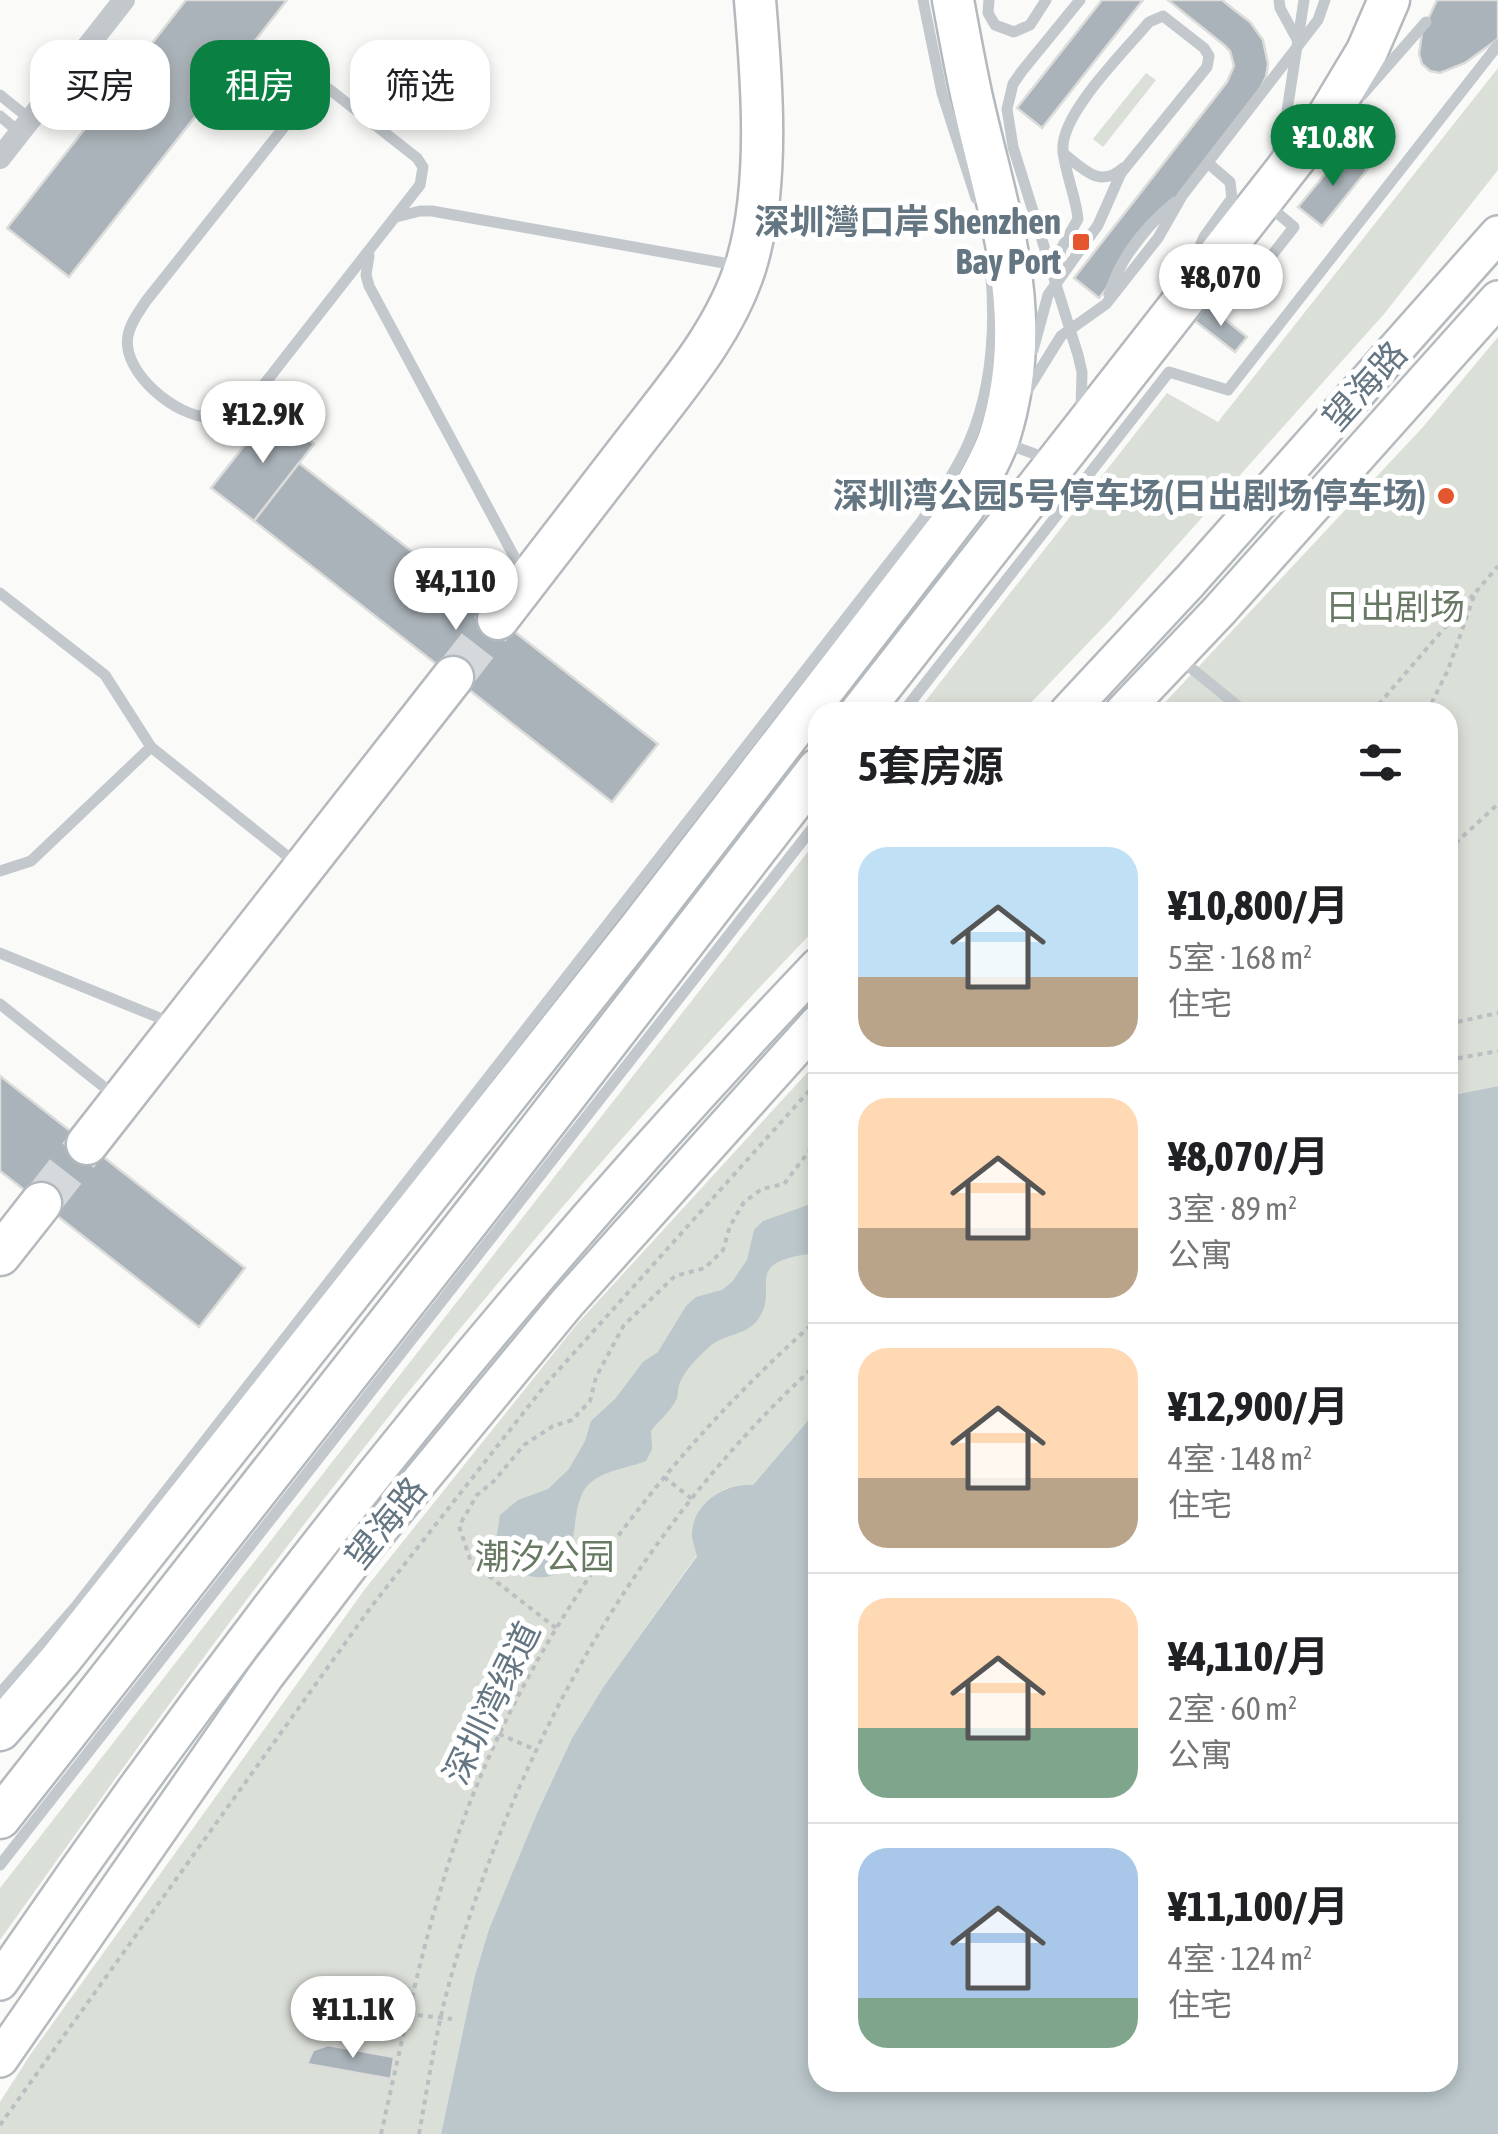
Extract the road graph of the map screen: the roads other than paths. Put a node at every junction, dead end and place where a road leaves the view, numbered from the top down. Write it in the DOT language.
graph roads {
  1 [pos="124,0"];
  2 [pos="924,0"];
  3 [pos="952,0"];
  4 [pos="989,0"];
  5 [pos="1046,0"];
  6 [pos="1080,0"];
  7 [pos="1279,0"];
  8 [pos="1304,0"];
  9 [pos="1325,0"];
  10 [pos="1389,0"];
  11 [pos="751,3"];
  12 [pos="1426,22"];
  13 [pos="1299,43"];
  14 [pos="1498,45"];
  15 [pos="976,46"];
  16 [pos="0,95"];
  17 [pos="972,99"];
  18 [pos="1356,102"];
  19 [pos="0,116"];
  20 [pos="26,126"];
  21 [pos="1063,153"];
  22 [pos="0,158"];
  23 [pos="1209,164"];
  24 [pos="1126,166"];
  25 [pos="979,209"];
  26 [pos="1246,210"];
  27 [pos="396,218"];
  28 [pos="1498,234"];
  29 [pos="986,244"];
  30 [pos="370,250"];
  31 [pos="746,267"];
  32 [pos="1056,281"];
  33 [pos="1498,299"];
  34 [pos="1176,308"];
  35 [pos="1069,330"];
  36 [pos="1010,415"];
  37 [pos="1081,428"];
  38 [pos="1054,461"];
  39 [pos="528,581"];
  40 [pos="0,593"];
  41 [pos="498,619"];
  42 [pos="1176,656"];
  43 [pos="452,677"];
  44 [pos="815,702"];
  45 [pos="869,702"];
  46 [pos="911,702"];
  47 [pos="1077,702"];
  48 [pos="1132,702"];
  49 [pos="1233,702"];
  50 [pos="808,711"];
  51 [pos="151,747"];
  52 [pos="808,782"];
  53 [pos="808,834"];
  54 [pos="303,868"];
  55 [pos="0,871"];
  56 [pos="0,953"];
  57 [pos="808,977"];
  58 [pos="0,1004"];
  59 [pos="180,1026"];
  60 [pos="808,1034"];
  61 [pos="122,1100"];
  62 [pos="87,1144"];
  63 [pos="41,1202"];
  64 [pos="0,1255"];
  65 [pos="0,1694"];
  66 [pos="0,1730"];
  67 [pos="0,1818"];
  68 [pos="0,1866"];
  69 [pos="0,1982"];
  70 [pos="0,2059"];
  1 -- 20 [label="street"];
  2 -- 25 [label="lane"];
  3 -- 17 [label="highway"];
  4 -- 5 [label="lane"];
  6 -- 32 [label="lane"];
  7 -- 13 [label="lane"];
  8 -- 13 [label="lane"];
  9 -- 13 [label="lane"];
  10 -- 26 [label="highway"];
  11 -- 31 [label="highway"];
  12 -- 18 [label="lane"];
  13 -- 23 [label="lane"];
  13 -- 26 [label="lane"];
  14 -- 46 [label="lane"];
  15 -- 17 [label="lane"];
  16 -- 20 [label="lane"];
  17 -- 36 [label="highway"];
  19 -- 20 [label="lane"];
  20 -- 22 [label="street"];
  21 -- 24 [label="lane"];
  21 -- 24 [label="lane"];
  21 -- 32 [label="lane"];
  23 -- 34 [label="lane"];
  23 -- 35 [label="lane"];
  24 -- 32 [label="lane"];
  26 -- 26 [label="lane"];
  26 -- 34 [label="highway"];
  27 -- 30 [label="lane"];
  27 -- 30 [label="lane"];
  27 -- 31 [label="lane"];
  28 -- 47 [label="main road, 望海路"];
  29 -- 65 [label="lane"];
  30 -- 39 [label="lane"];
  31 -- 39 [label="highway"];
  32 -- 35 [label="lane"];
  32 -- 36 [label="lane"];
  33 -- 42 [label="main road, 望海路"];
  34 -- 37 [label="highway"];
  35 -- 36 [label="lane"];
  35 -- 37 [label="lane"];
  36 -- 38 [label="lane"];
  36 -- 44 [label="highway"];
  37 -- 38 [label="highway"];
  38 -- 45 [label="highway"];
  39 -- 41 [label="highway"];
  40 -- 51 [label="lane"];
  42 -- 48 [label="main road, 望海路"];
  42 -- 49 [label="lane"];
  43 -- 54 [label="highway"];
  50 -- 66 [label="highway"];
  51 -- 54 [label="lane"];
  51 -- 55 [label="lane"];
  52 -- 67 [label="highway"];
  53 -- 68 [label="lane"];
  54 -- 59 [label="highway"];
  56 -- 59 [label="lane"];
  57 -- 69 [label="main road, 望海路"];
  58 -- 61 [label="lane"];
  59 -- 61 [label="highway"];
  60 -- 70 [label="main road, 望海路"];
  61 -- 62 [label="highway"];
  63 -- 64 [label="highway"];
}
